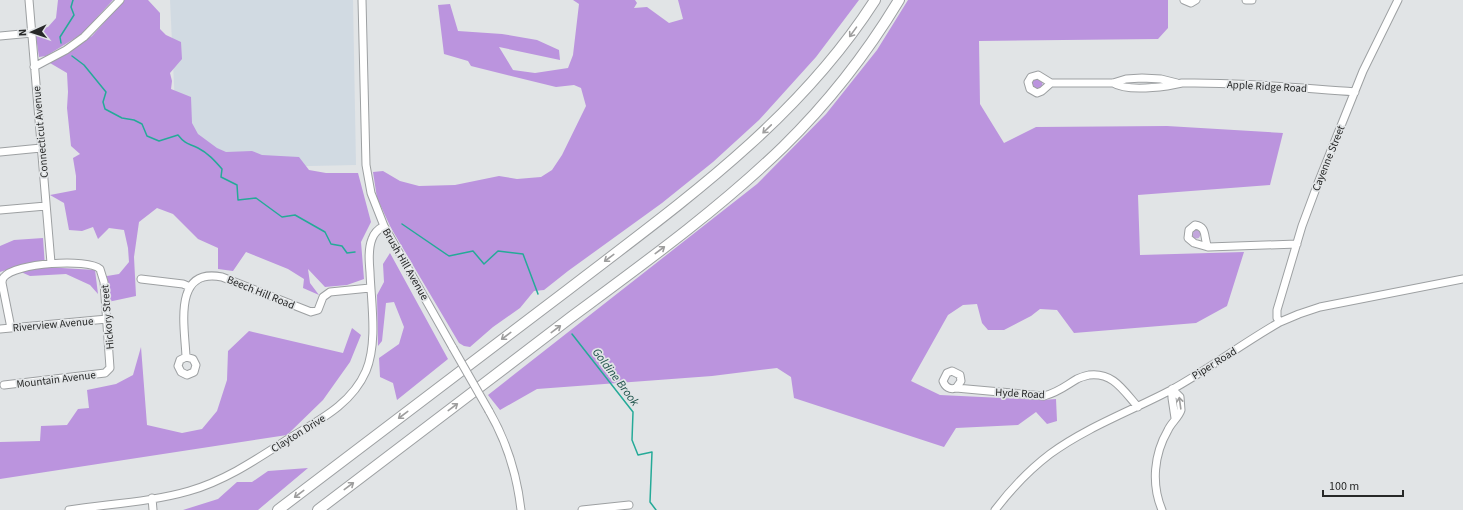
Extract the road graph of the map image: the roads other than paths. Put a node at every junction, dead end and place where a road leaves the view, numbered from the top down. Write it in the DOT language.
graph roads {
  1 [pos="29,0"];
  2 [pos="120,0"];
  3 [pos="362,0"];
  4 [pos="875,0"];
  5 [pos="899,0"];
  6 [pos="1184,0"];
  7 [pos="1196,0"];
  8 [pos="1246,0"];
  9 [pos="1252,0"];
  10 [pos="1398,0"];
  11 [pos="32,34"];
  12 [pos="0,36"];
  13 [pos="34,67"];
  14 [pos="1142,78"];
  15 [pos="1051,83"];
  16 [pos="1113,83"];
  17 [pos="1180,83"];
  18 [pos="1142,88"];
  19 [pos="1355,92"];
  20 [pos="41,148"];
  21 [pos="0,152"];
  22 [pos="46,206"];
  23 [pos="0,210"];
  24 [pos="384,226"];
  25 [pos="1297,244"];
  26 [pos="1208,247"];
  27 [pos="51,263"];
  28 [pos="141,279"];
  29 [pos="1463,280"];
  30 [pos="190,287"];
  31 [pos="370,288"];
  32 [pos="107,319"];
  33 [pos="1280,322"];
  34 [pos="11,328"];
  35 [pos="0,329"];
  36 [pos="186,357"];
  37 [pos="108,371"];
  38 [pos="4,385"];
  39 [pos="956,388"];
  40 [pos="1172,389"];
  41 [pos="1138,407"];
  42 [pos="152,498"];
  43 [pos="629,505"];
  44 [pos="69,510"];
  45 [pos="154,510"];
  46 [pos="278,510"];
  47 [pos="318,510"];
  48 [pos="521,510"];
  49 [pos="582,510"];
  50 [pos="995,510"];
  51 [pos="1162,510"];
  1 -- 11 [label="street, Connecticut Avenue"];
  2 -- 13 [label="street"];
  3 -- 24 [label="street, Brush Hill Avenue"];
  4 -- 46 [label="highway, one-way"];
  47 -- 5 [label="highway, one-way"];
  6 -- 7 [label="street"];
  8 -- 9 [label="street"];
  10 -- 19 [label="street, Cayenne Street"];
  11 -- 12 [label="street"];
  11 -- 13 [label="street, Connecticut Avenue"];
  13 -- 20 [label="street, Connecticut Avenue"];
  14 -- 16 [label="street, Apple Ridge Road"];
  14 -- 17 [label="street, Apple Ridge Road"];
  14 -- 18 [label="street"];
  15 -- 16 [label="street, Apple Ridge Road"];
  16 -- 18 [label="street, Apple Ridge Road"];
  17 -- 18 [label="street, Apple Ridge Road"];
  17 -- 19 [label="street, Apple Ridge Road"];
  19 -- 25 [label="street, Cayenne Street"];
  20 -- 21 [label="street"];
  20 -- 22 [label="street, Connecticut Avenue"];
  22 -- 23 [label="street"];
  22 -- 27 [label="street, Connecticut Avenue"];
  24 -- 31 [label="street, Clayton Drive"];
  24 -- 48 [label="street, Brush Hill Avenue, bridge"];
  25 -- 26 [label="street"];
  25 -- 33 [label="street, Cayenne Street"];
  27 -- 32 [label="street, Hickory Street"];
  27 -- 34 [label="street"];
  28 -- 30 [label="street"];
  29 -- 33 [label="street, Piper Road"];
  30 -- 31 [label="street, Beech Hill Road"];
  30 -- 36 [label="street"];
  31 -- 42 [label="street, Clayton Drive"];
  32 -- 34 [label="street, Riverview Avenue"];
  32 -- 37 [label="street, Hickory Street"];
  33 -- 40 [label="street, Piper Road"];
  34 -- 35 [label="street, Riverview Avenue"];
  37 -- 38 [label="street, Mountain Avenue"];
  39 -- 41 [label="street, Hyde Road"];
  40 -- 41 [label="street, Piper Road"];
  40 -- 51 [label="street"];
  41 -- 50 [label="street, Piper Road"];
  42 -- 44 [label="street, Clayton Drive"];
  42 -- 45 [label="street"];
  43 -- 49 [label="street"];
}
